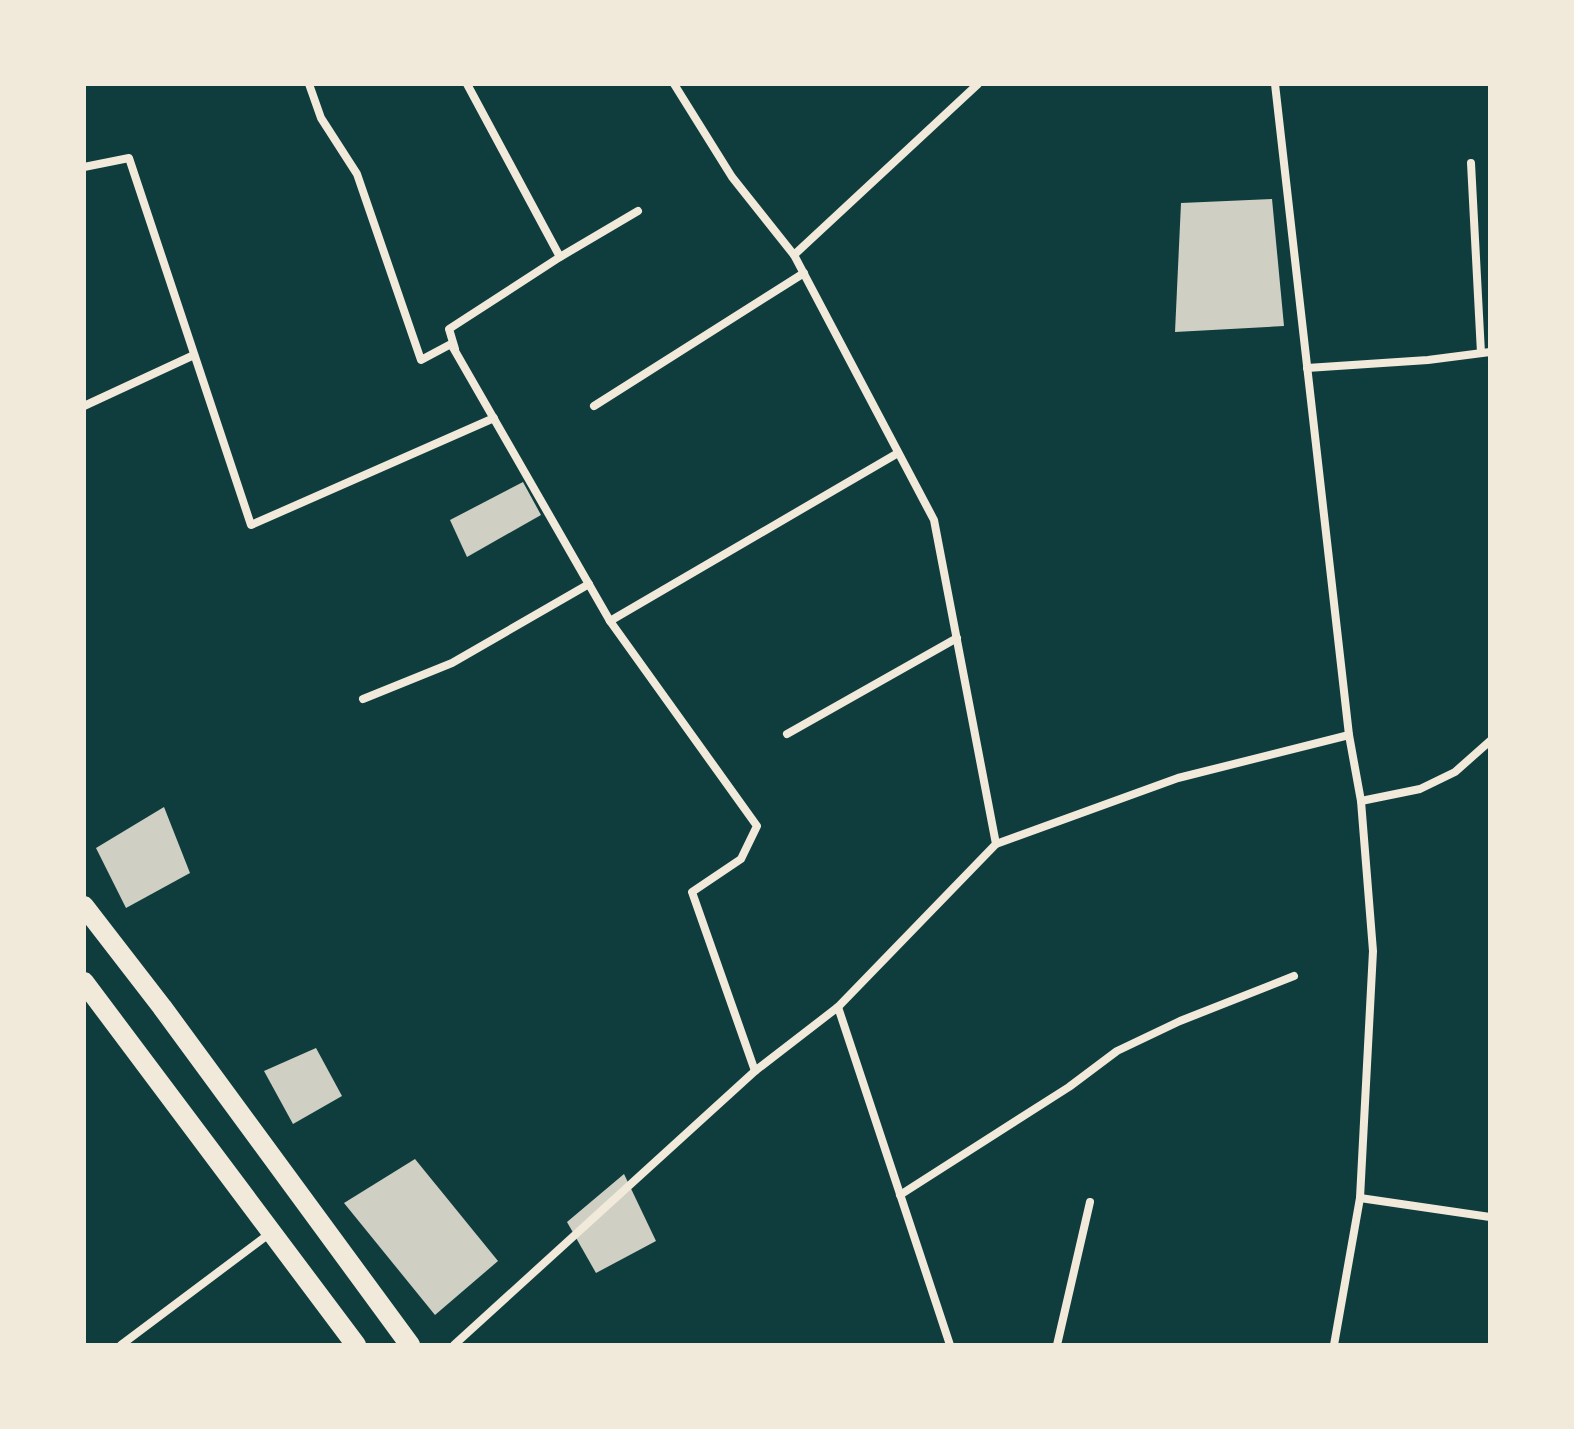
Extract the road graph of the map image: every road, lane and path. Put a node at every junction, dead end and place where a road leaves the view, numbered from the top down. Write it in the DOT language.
graph roads {
  1 [pos="309,84"];
  2 [pos="467,84"];
  3 [pos="674,84"];
  4 [pos="978,84"];
  5 [pos="1275,84"];
  6 [pos="1471,163"];
  7 [pos="84,167"];
  8 [pos="638,211"];
  9 [pos="794,255"];
  10 [pos="560,257"];
  11 [pos="804,273"];
  12 [pos="455,351"];
  13 [pos="1485,353"];
  14 [pos="194,355"];
  15 [pos="1307,368"];
  16 [pos="84,406"];
  17 [pos="594,406"];
  18 [pos="494,418"];
  19 [pos="898,453"];
  20 [pos="589,584"];
  21 [pos="610,621"];
  22 [pos="957,638"];
  23 [pos="363,699"];
  24 [pos="787,734"];
  25 [pos="1349,735"];
  26 [pos="1490,741"];
  27 [pos="1361,801"];
  28 [pos="996,844"];
  29 [pos="84,906"];
  30 [pos="1294,976"];
  31 [pos="84,982"];
  32 [pos="838,1007"];
  33 [pos="755,1071"];
  34 [pos="900,1195"];
  35 [pos="1360,1198"];
  36 [pos="1090,1202"];
  37 [pos="1490,1217"];
  38 [pos="270,1233"];
  39 [pos="121,1345"];
  40 [pos="356,1345"];
  41 [pos="410,1345"];
  42 [pos="454,1345"];
  43 [pos="950,1345"];
  44 [pos="1057,1345"];
  45 [pos="1334,1345"];
  1 -- 12 [label="street"];
  2 -- 10 [label="street"];
  3 -- 9 [label="street"];
  4 -- 9 [label="street"];
  5 -- 15 [label="street"];
  6 -- 13 [label="street"];
  7 -- 14 [label="street"];
  8 -- 10 [label="street"];
  9 -- 11 [label="street"];
  10 -- 12 [label="street"];
  11 -- 17 [label="street"];
  11 -- 19 [label="street"];
  12 -- 18 [label="street"];
  13 -- 15 [label="street"];
  14 -- 16 [label="street"];
  14 -- 18 [label="street"];
  15 -- 25 [label="street"];
  18 -- 20 [label="street"];
  19 -- 21 [label="street"];
  19 -- 22 [label="street"];
  20 -- 21 [label="street"];
  20 -- 23 [label="street"];
  21 -- 33 [label="street"];
  22 -- 24 [label="street"];
  22 -- 28 [label="street"];
  25 -- 27 [label="street"];
  25 -- 28 [label="street"];
  26 -- 27 [label="street"];
  27 -- 35 [label="street"];
  28 -- 32 [label="street"];
  29 -- 41 [label="main road"];
  30 -- 34 [label="street"];
  31 -- 38 [label="main road"];
  32 -- 33 [label="street"];
  32 -- 34 [label="street"];
  33 -- 42 [label="street"];
  34 -- 43 [label="street"];
  35 -- 37 [label="street"];
  35 -- 45 [label="street"];
  36 -- 44 [label="street"];
  38 -- 39 [label="street"];
  38 -- 40 [label="main road"];
}
